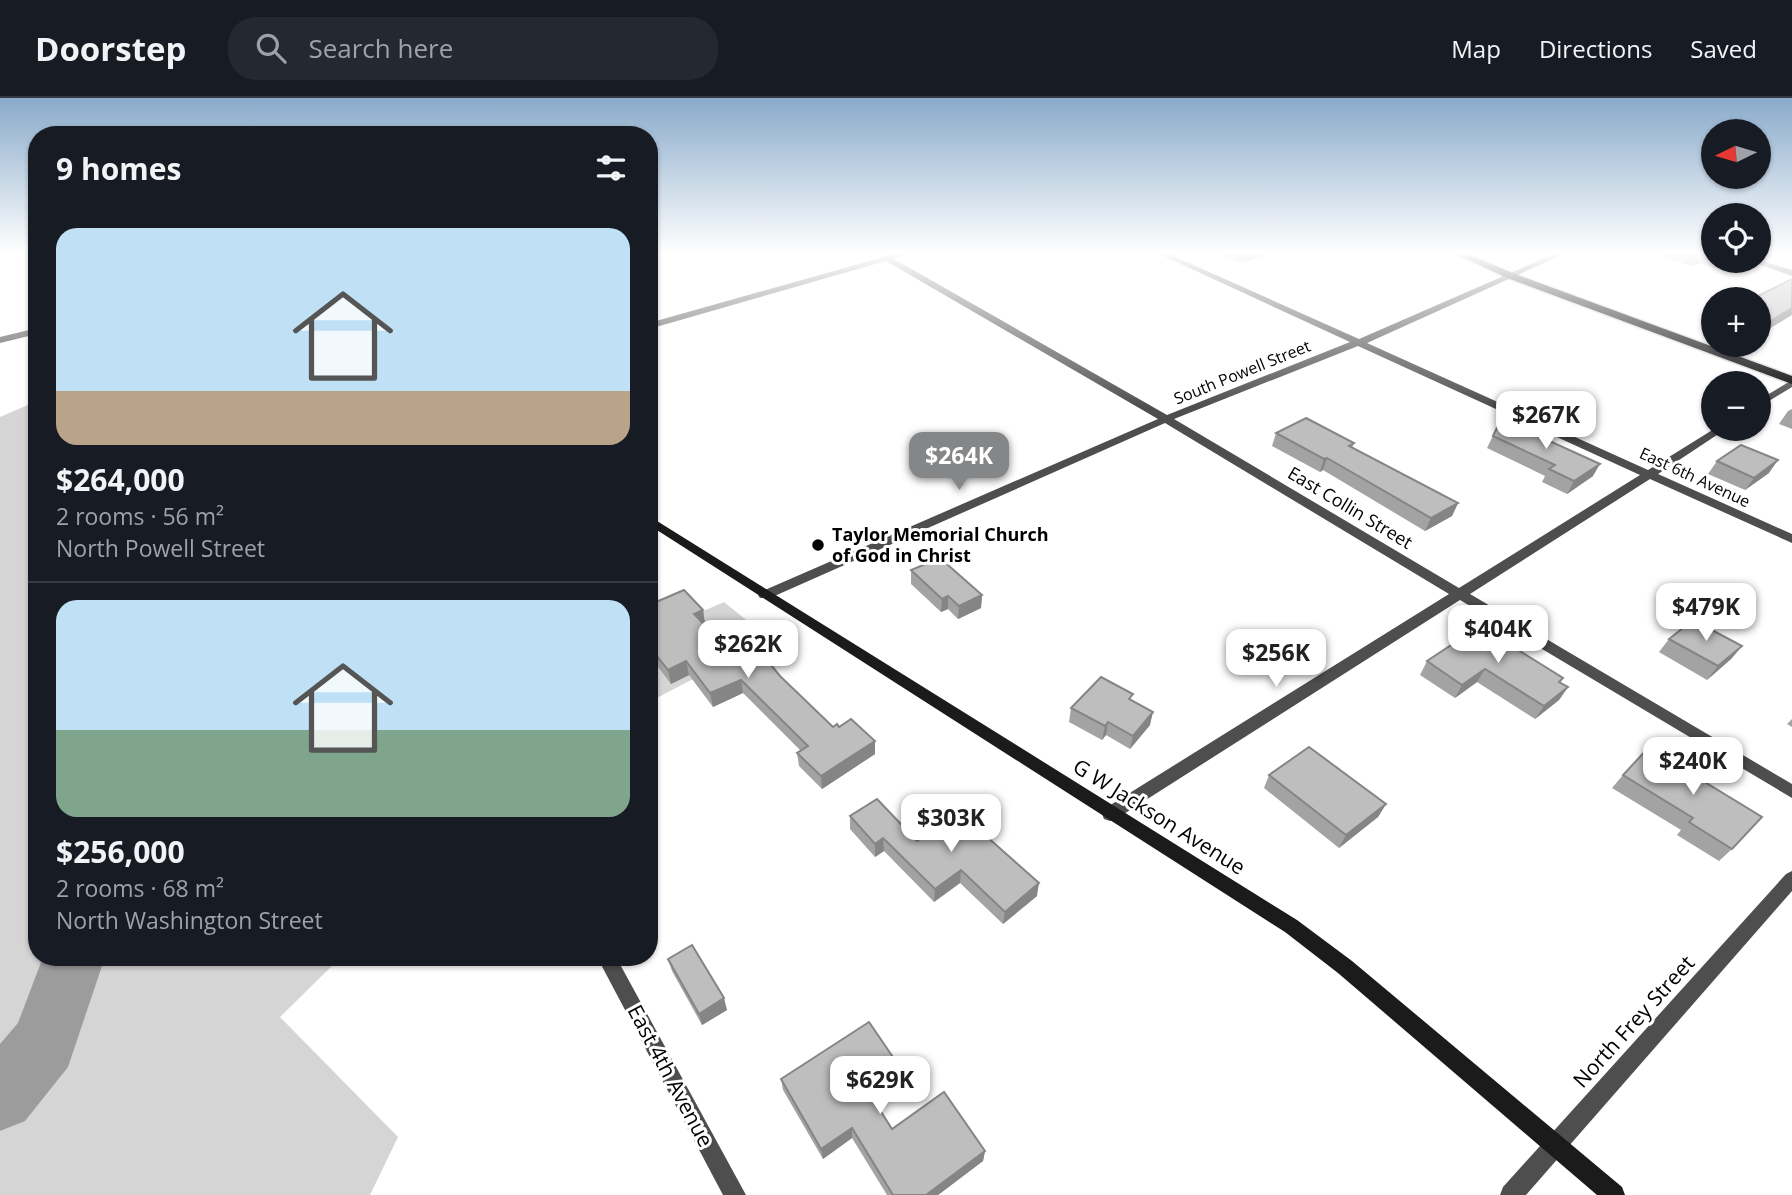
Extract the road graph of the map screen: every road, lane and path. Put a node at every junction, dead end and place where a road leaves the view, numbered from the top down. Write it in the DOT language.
graph roads {
  1 [pos="722,305"];
  2 [pos="969,305"];
  3 [pos="1278,305"];
  4 [pos="1444,305"];
  5 [pos="1589,305"];
  6 [pos="658,323"];
  7 [pos="28,333"];
  8 [pos="0,340"];
  9 [pos="1360,342"];
  10 [pos="1792,381"];
  11 [pos="1771,396"];
  12 [pos="1166,419"];
  13 [pos="1702,441"];
  14 [pos="1650,475"];
  15 [pos="658,526"];
  16 [pos="1792,539"];
  17 [pos="1460,594"];
  18 [pos="765,596"];
  19 [pos="1792,792"];
  20 [pos="1110,814"];
  21 [pos="1792,878"];
  22 [pos="611,966"];
  23 [pos="1556,1144"];
  24 [pos="735,1195"];
  25 [pos="1511,1195"];
  26 [pos="1614,1195"];
  1 -- 6 [label="street"];
  2 -- 12 [label="street, East Collin Street"];
  3 -- 9 [label="street, East 6th Avenue"];
  4 -- 9 [label="street, South Powell Street"];
  5 -- 10 [label="main road"];
  7 -- 8 [label="street"];
  9 -- 12 [label="street, South Powell Street"];
  9 -- 14 [label="street, East 6th Avenue"];
  10 -- 11 [label="street"];
  12 -- 17 [label="street, East Collin Street"];
  12 -- 18 [label="street, South Powell Street"];
  13 -- 14 [label="street"];
  14 -- 16 [label="street, East 6th Avenue"];
  14 -- 17 [label="street"];
  15 -- 18 [label="street, G W Jackson Avenue"];
  17 -- 19 [label="street, East Collin Street"];
  17 -- 20 [label="street"];
  18 -- 20 [label="street, G W Jackson Avenue"];
  20 -- 23 [label="street, G W Jackson Avenue"];
  21 -- 23 [label="street, North Frey Street"];
  22 -- 24 [label="street, East 4th Avenue"];
  23 -- 25 [label="street, North Frey Street"];
  23 -- 26 [label="street, G W Jackson Avenue"];
}
